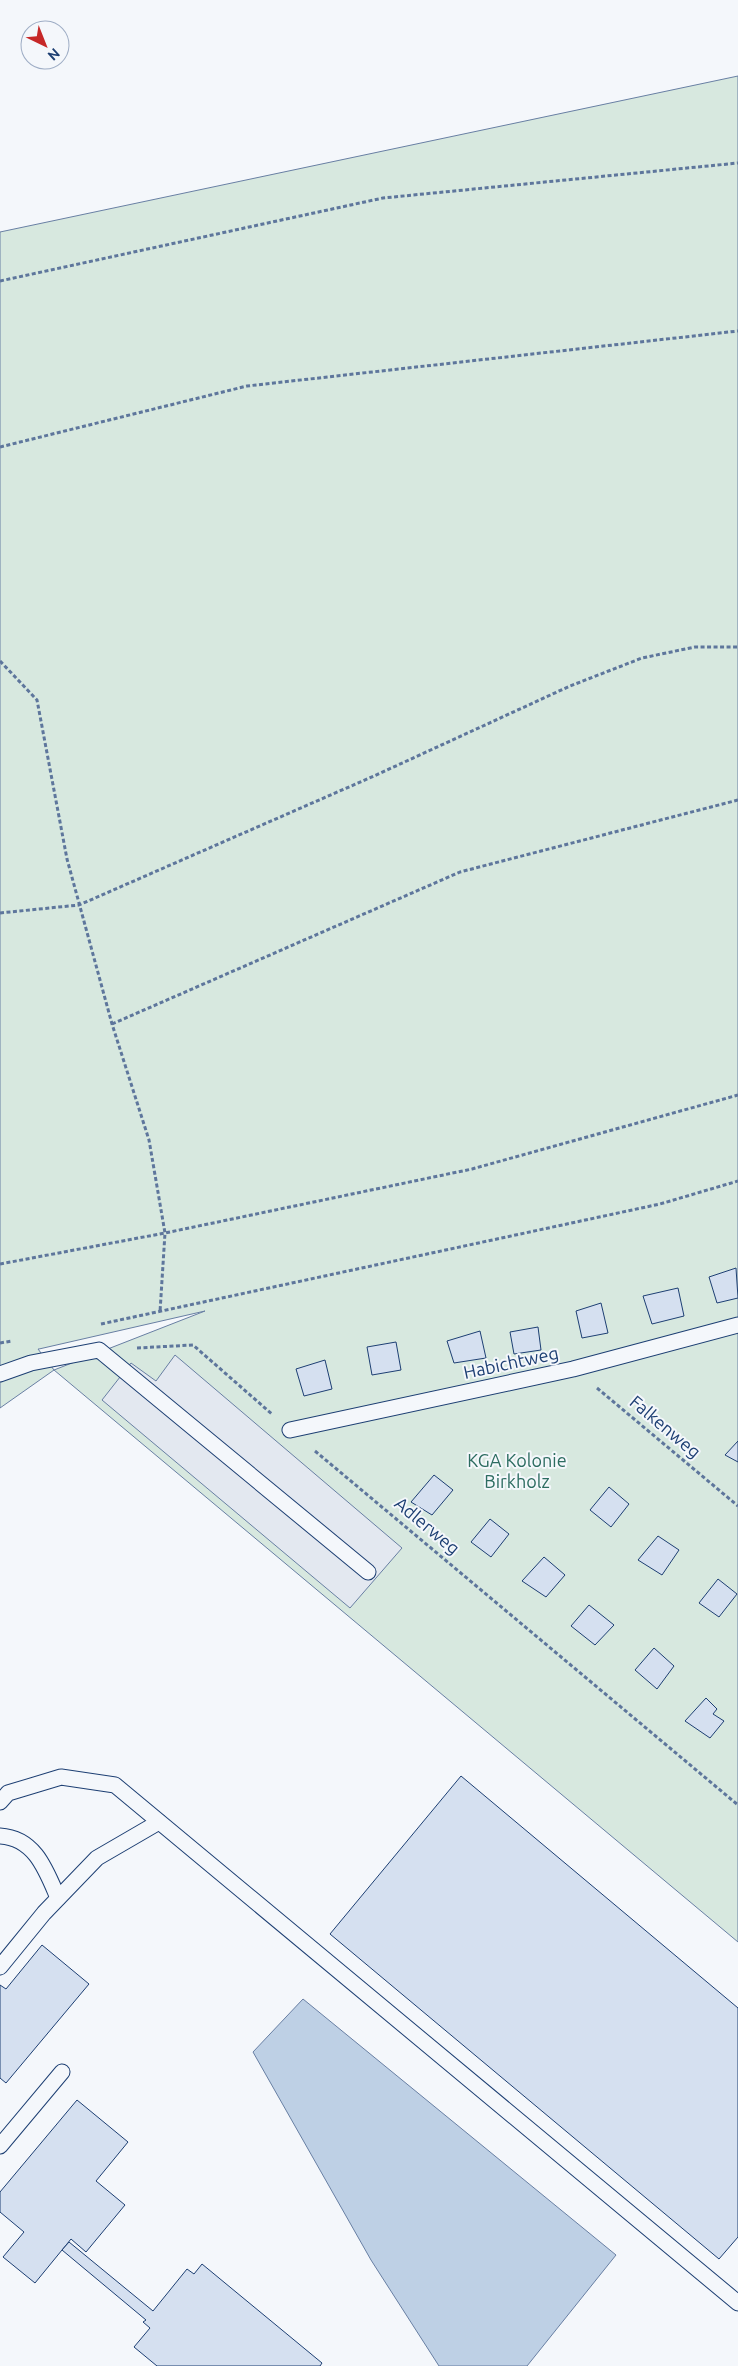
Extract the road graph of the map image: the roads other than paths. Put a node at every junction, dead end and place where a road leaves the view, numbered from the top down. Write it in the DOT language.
graph roads {
  1 [pos="738,1325"];
  2 [pos="0,1374"];
  3 [pos="290,1430"];
  4 [pos="368,1572"];
  5 [pos="0,1802"];
  6 [pos="159,1822"];
  7 [pos="0,1836"];
  8 [pos="58,1898"];
  9 [pos="0,1968"];
  10 [pos="62,2072"];
  11 [pos="0,2146"];
  12 [pos="738,2303"];
  1 -- 3 [label="lane, Habichtweg"];
  2 -- 4 [label="lane"];
  5 -- 6 [label="lane"];
  6 -- 8 [label="lane"];
  6 -- 12 [label="lane"];
  7 -- 8 [label="lane"];
  8 -- 9 [label="lane"];
  10 -- 11 [label="lane"];
}
